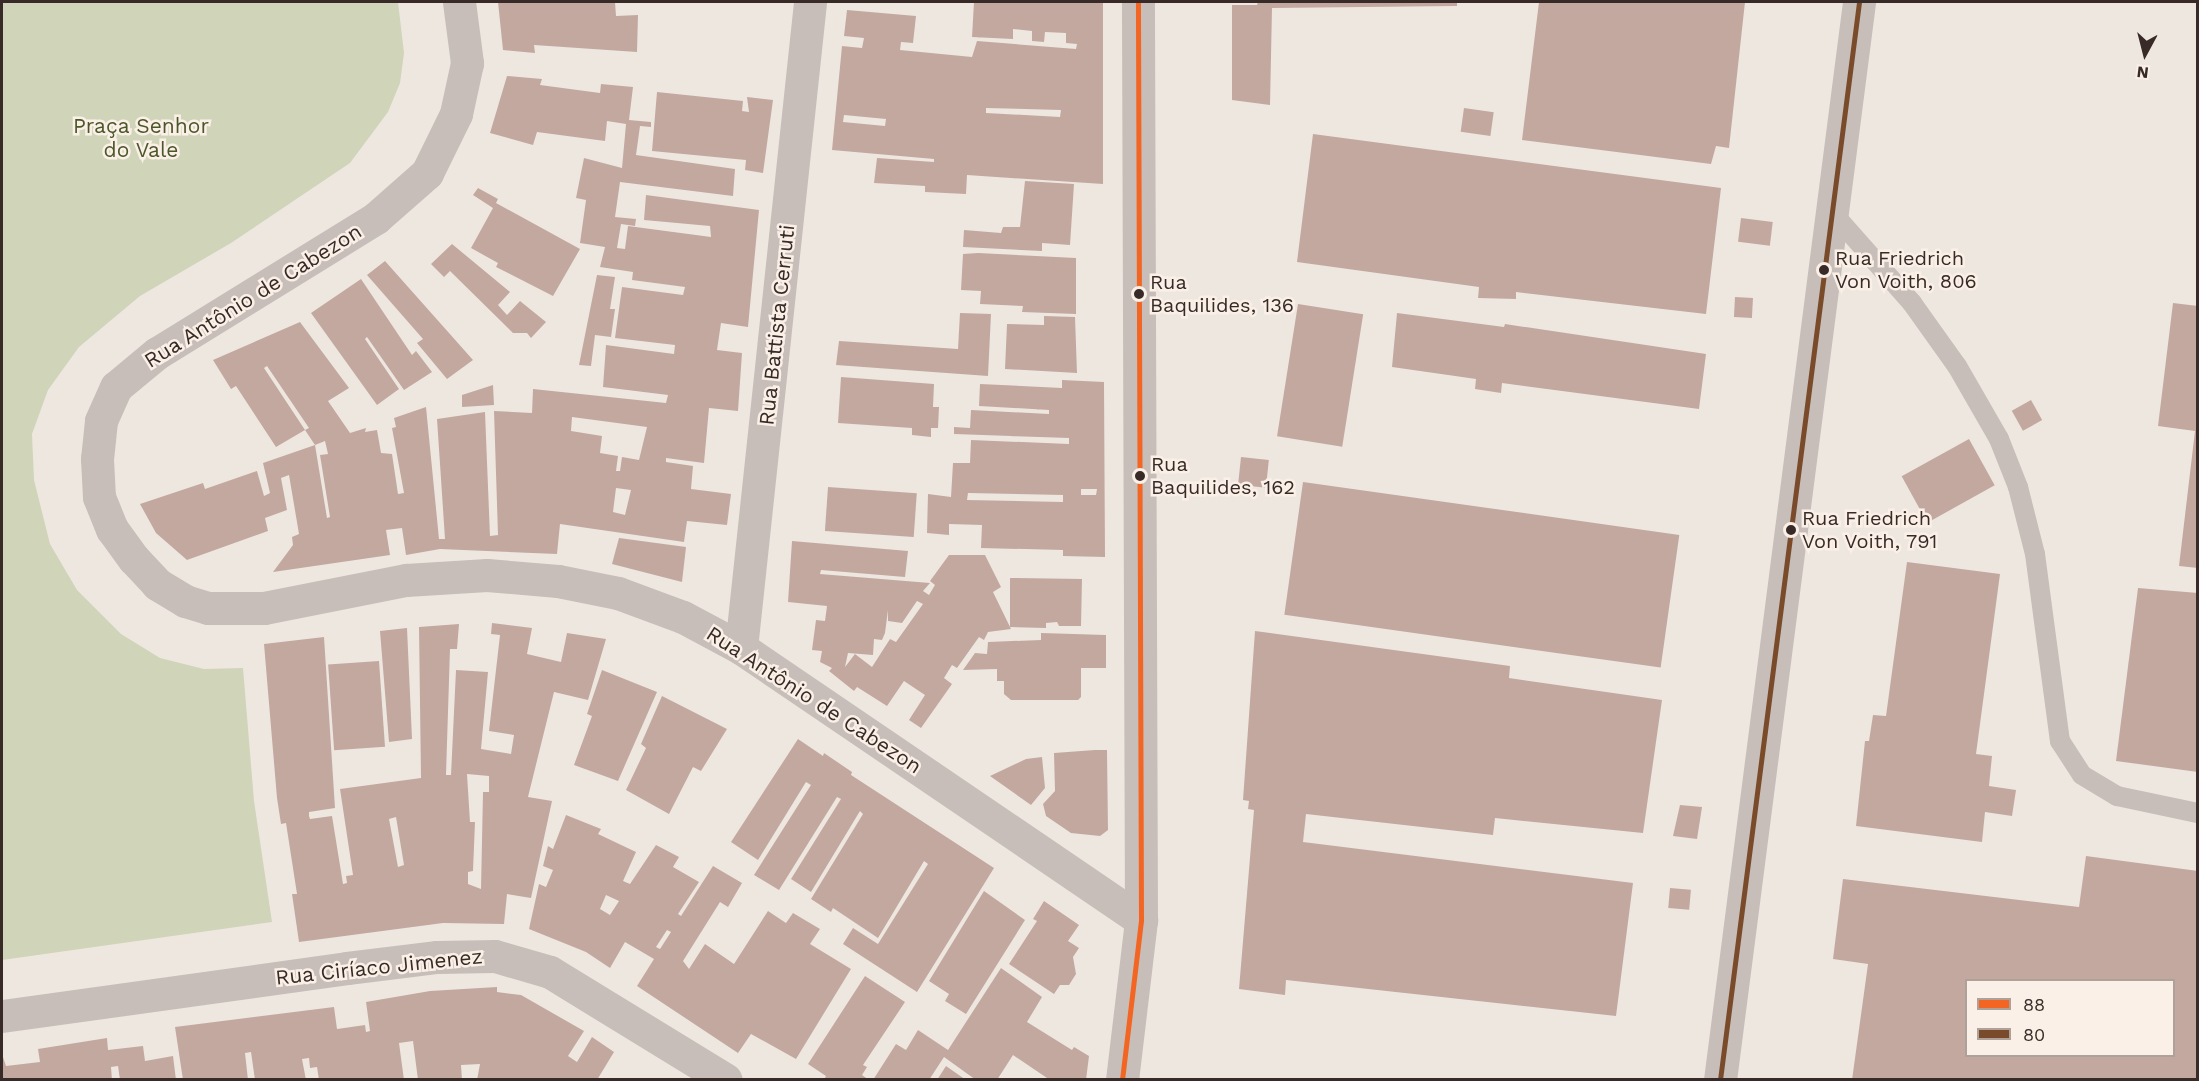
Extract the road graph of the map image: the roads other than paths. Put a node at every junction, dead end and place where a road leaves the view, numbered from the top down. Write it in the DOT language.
graph roads {
  1 [pos="459,2"];
  2 [pos="810,2"];
  3 [pos="1138,2"];
  4 [pos="1859,2"];
  5 [pos="1831,211"];
  6 [pos="741,648"];
  7 [pos="2198,813"];
  8 [pos="1141,920"];
  9 [pos="2,1016"];
  10 [pos="726,1080"];
  11 [pos="1122,1080"];
  12 [pos="1720,1080"];
  1 -- 6 [label="street, Rua Antônio de Cabezon"];
  2 -- 6 [label="street, Rua Battista Cerruti"];
  3 -- 8 [label="street"];
  4 -- 5 [label="street"];
  5 -- 7 [label="lane"];
  5 -- 12 [label="street"];
  6 -- 8 [label="street, Rua Antônio de Cabezon"];
  8 -- 11 [label="street"];
  9 -- 10 [label="street, Rua Ciríaco Jimenez"];
}
